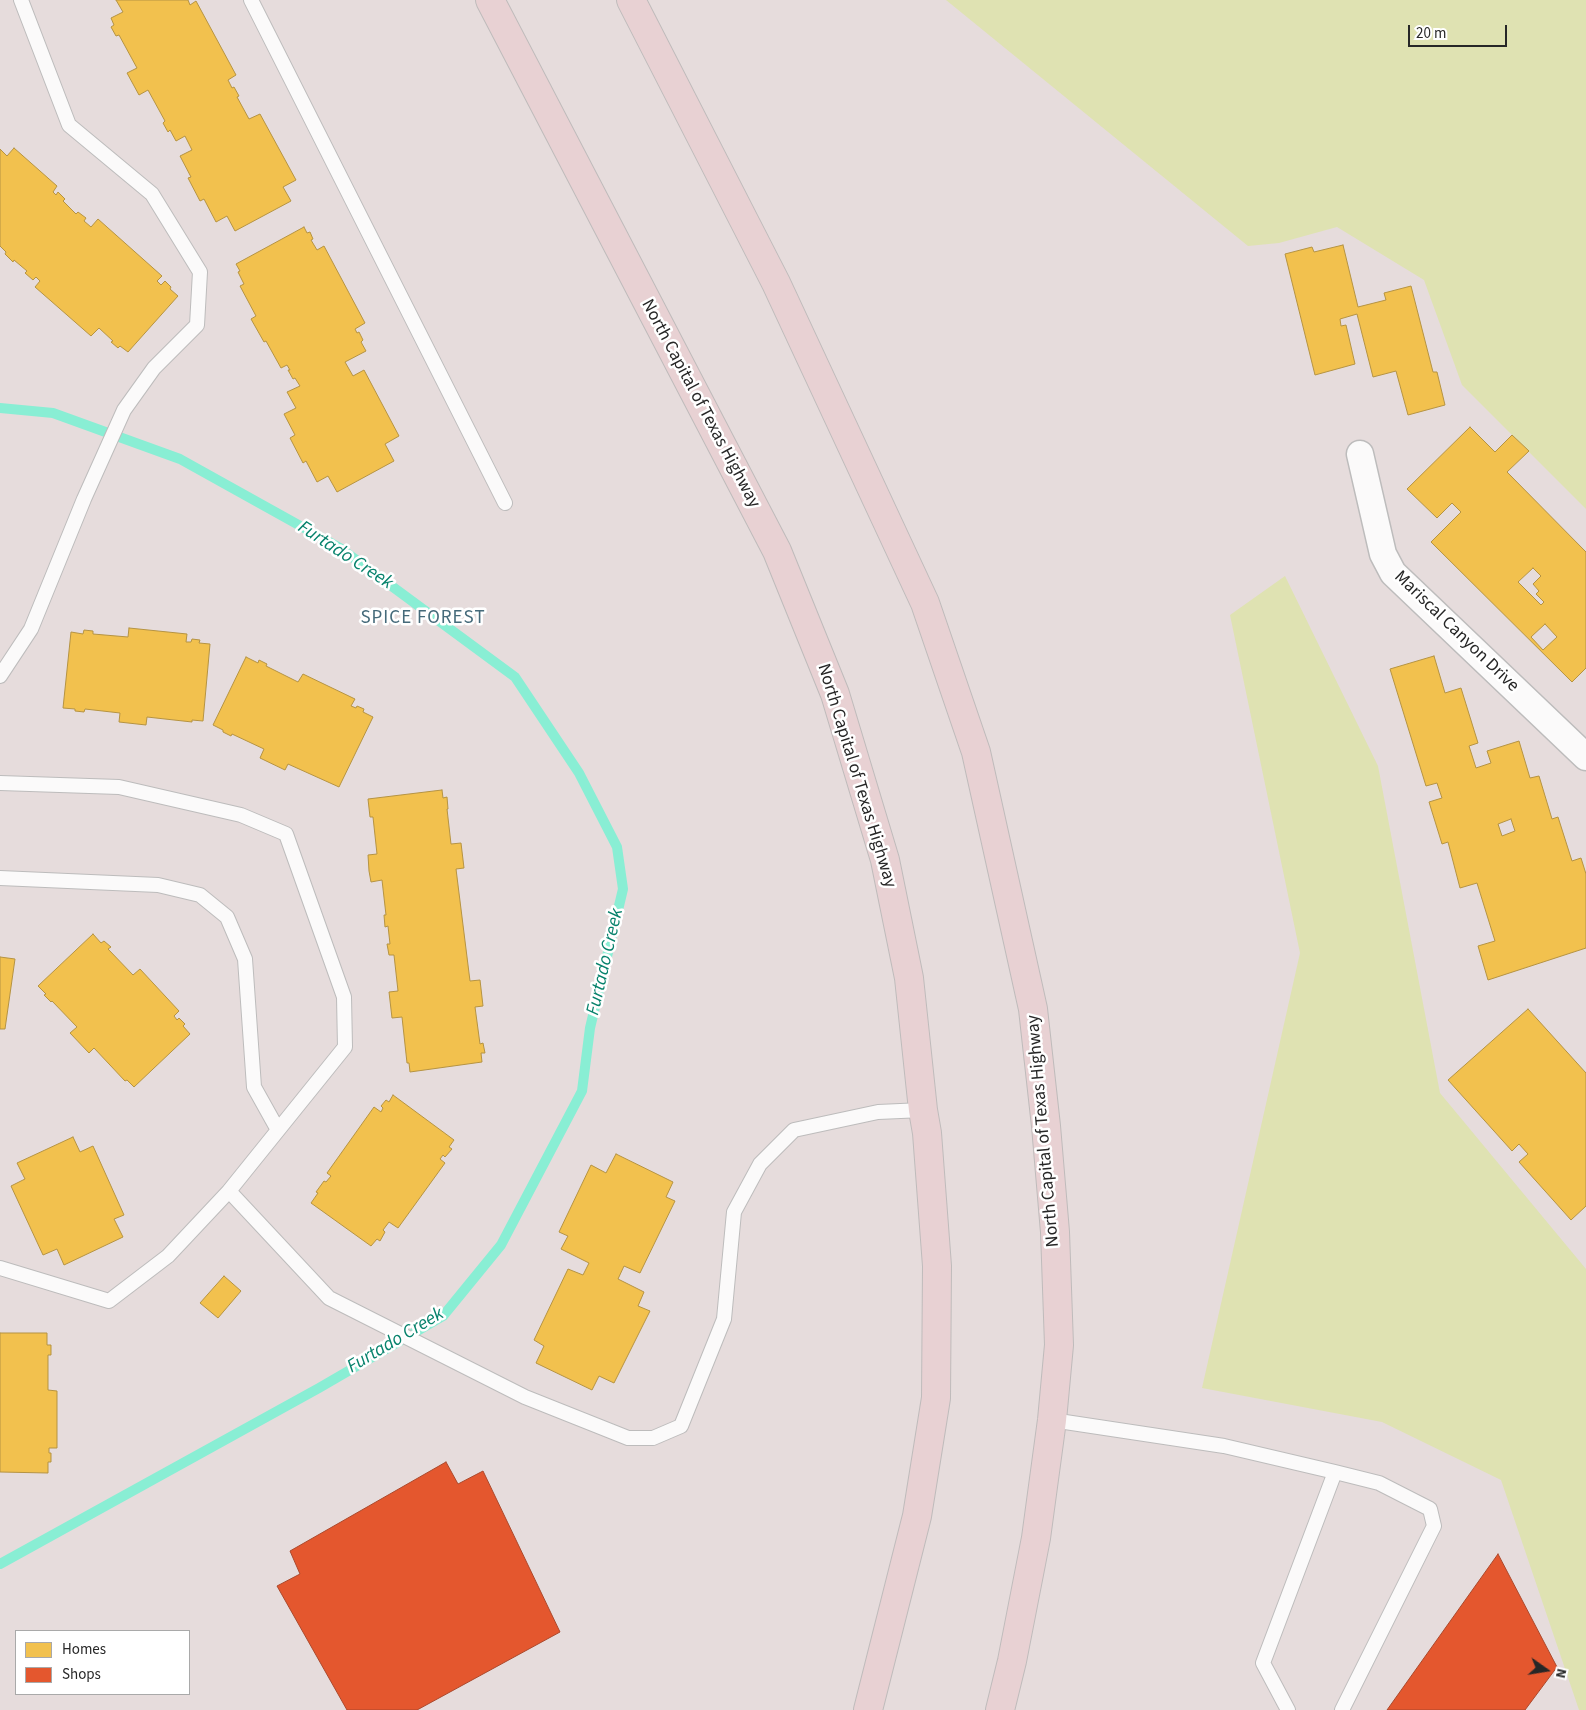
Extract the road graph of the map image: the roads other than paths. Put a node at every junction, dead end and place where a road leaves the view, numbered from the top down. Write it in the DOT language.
graph roads {
  1 [pos="21,0"];
  2 [pos="250,0"];
  3 [pos="490,0"];
  4 [pos="632,0"];
  5 [pos="1360,454"];
  6 [pos="504,503"];
  7 [pos="0,676"];
  8 [pos="1586,757"];
  9 [pos="0,783"];
  10 [pos="0,878"];
  11 [pos="923,1110"];
  12 [pos="278,1130"];
  13 [pos="229,1191"];
  14 [pos="0,1268"];
  15 [pos="1052,1420"];
  16 [pos="1335,1472"];
  17 [pos="868,1710"];
  18 [pos="1000,1710"];
  19 [pos="1288,1710"];
  20 [pos="1342,1710"];
  1 -- 7 [label="lane"];
  2 -- 6 [label="lane"];
  3 -- 11 [label="highway, North Capital of Texas Highway"];
  4 -- 15 [label="highway, North Capital of Texas Highway"];
  5 -- 8 [label="street, Mariscal Canyon Drive"];
  9 -- 12 [label="lane"];
  10 -- 12 [label="lane"];
  11 -- 13 [label="lane"];
  11 -- 17 [label="highway, North Capital of Texas Highway"];
  12 -- 13 [label="lane"];
  13 -- 14 [label="lane"];
  15 -- 16 [label="lane"];
  15 -- 18 [label="highway, North Capital of Texas Highway"];
  16 -- 19 [label="lane"];
  16 -- 20 [label="lane"];
}
